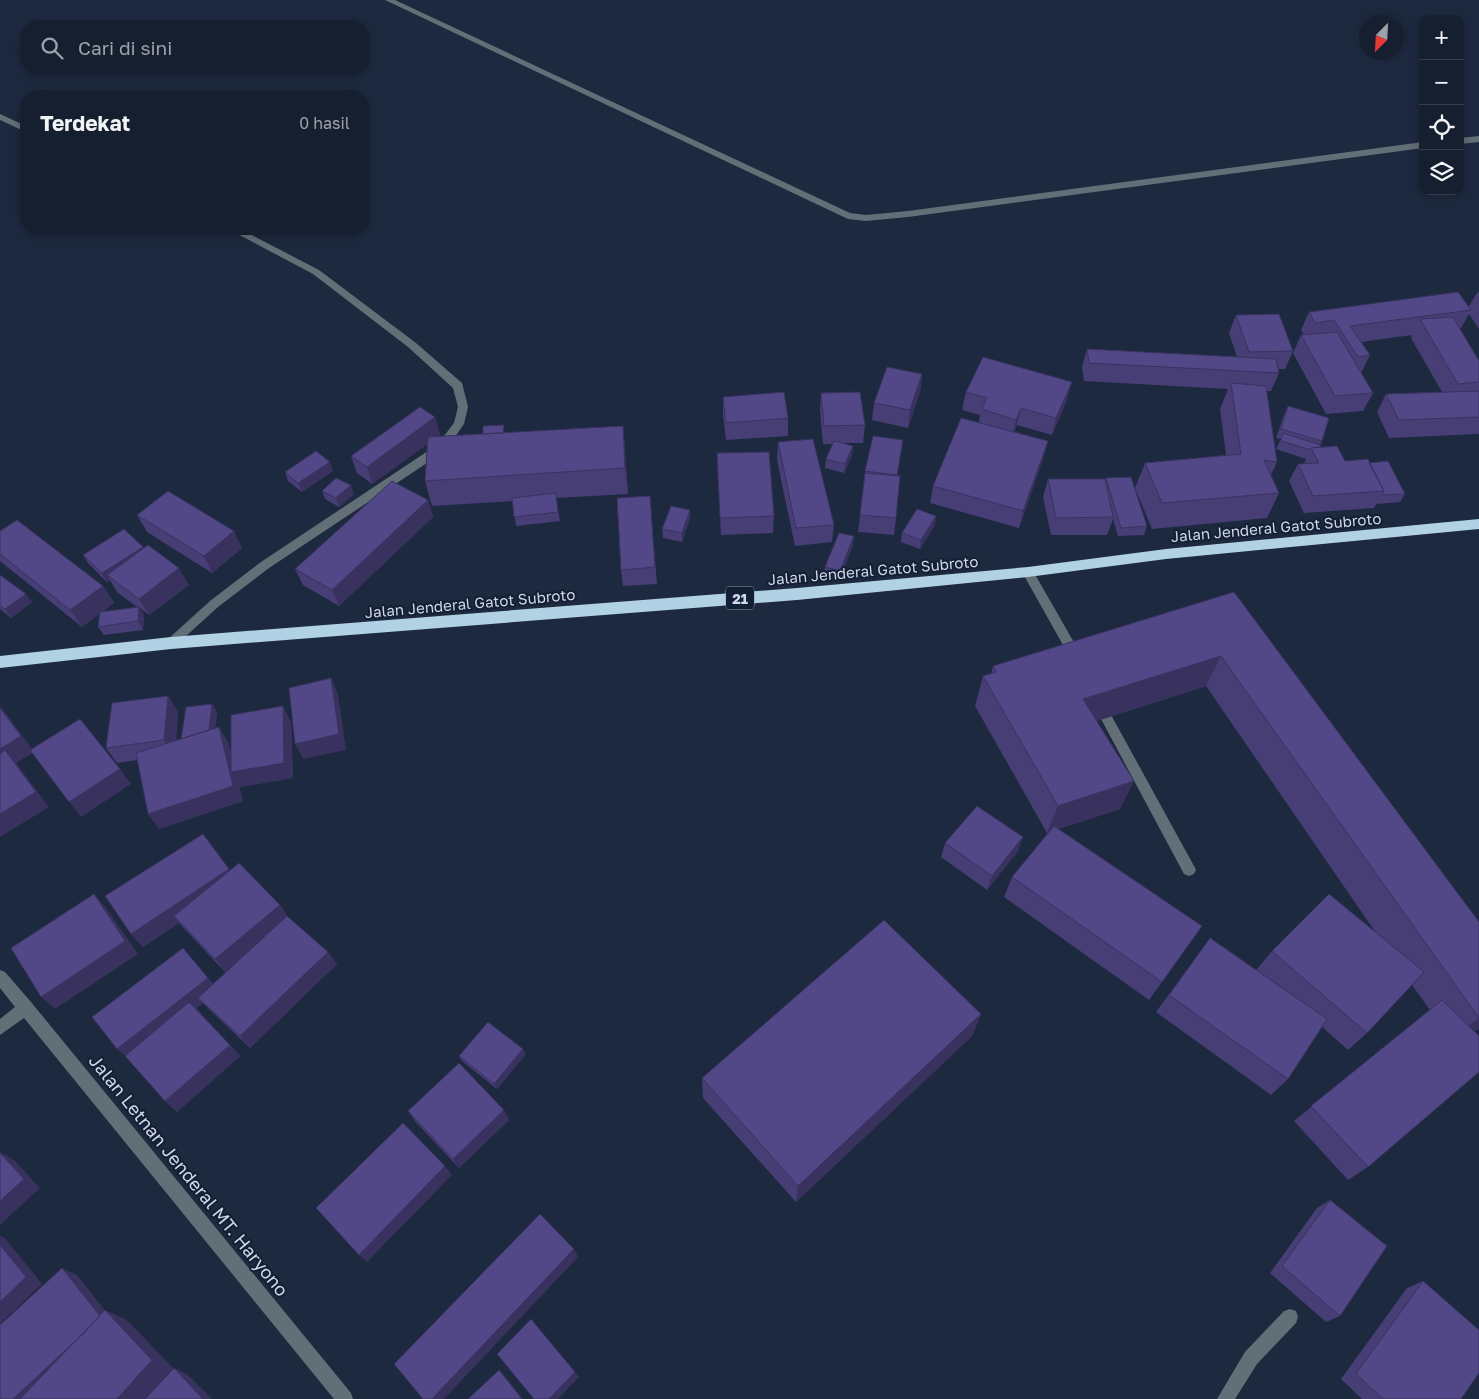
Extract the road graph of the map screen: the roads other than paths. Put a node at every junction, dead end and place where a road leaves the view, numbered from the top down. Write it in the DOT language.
graph roads {
  1 [pos="389,0"];
  2 [pos="0,117"];
  3 [pos="20,126"];
  4 [pos="1479,139"];
  5 [pos="1464,141"];
  6 [pos="1419,146"];
  7 [pos="245,235"];
  8 [pos="1479,524"];
  9 [pos="1028,572"];
  10 [pos="171,644"];
  11 [pos="0,662"];
  12 [pos="1082,666"];
  13 [pos="1106,717"];
  14 [pos="1189,870"];
  15 [pos="0,977"];
  16 [pos="26,1007"];
  17 [pos="0,1028"];
  18 [pos="1290,1317"];
  19 [pos="345,1399"];
  20 [pos="1225,1399"];
  1 -- 6 [label="street"];
  2 -- 3 [label="street"];
  4 -- 5 [label="street"];
  7 -- 10 [label="street"];
  8 -- 9 [label="highway, Jalan Jenderal Gatot Subroto / 21"];
  9 -- 10 [label="highway, Jalan Jenderal Gatot Subroto / 21"];
  9 -- 12 [label="street"];
  10 -- 11 [label="highway, Jalan Jenderal Gatot Subroto / 21"];
  13 -- 14 [label="street"];
  15 -- 16 [label="street, Jalan Letnan Jenderal MT. Haryono"];
  16 -- 17 [label="street"];
  16 -- 19 [label="street, Jalan Letnan Jenderal MT. Haryono"];
  18 -- 20 [label="street"];
}
